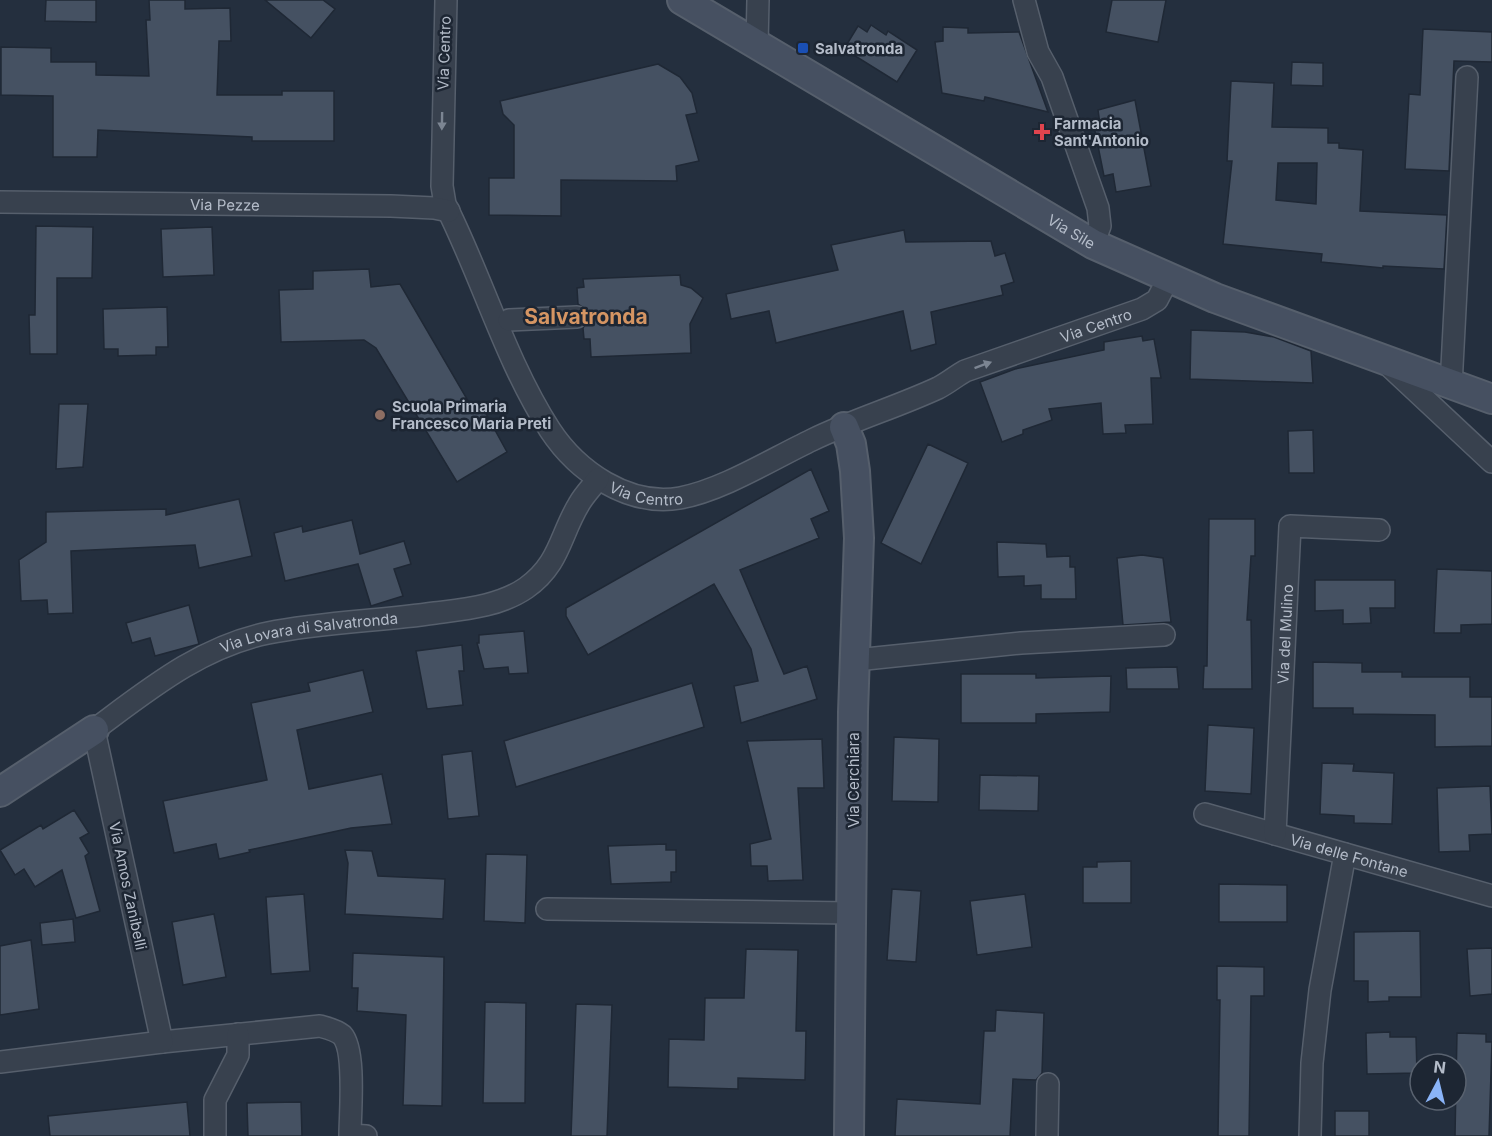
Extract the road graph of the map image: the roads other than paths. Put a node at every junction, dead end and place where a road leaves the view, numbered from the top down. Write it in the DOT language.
graph roads {
  1 [pos="446,0"];
  2 [pos="682,0"];
  3 [pos="758,0"];
  4 [pos="1024,0"];
  5 [pos="757,45"];
  6 [pos="1467,77"];
  7 [pos="0,202"];
  8 [pos="449,211"];
  9 [pos="1094,244"];
  10 [pos="1168,279"];
  11 [pos="577,317"];
  12 [pos="509,320"];
  13 [pos="1385,362"];
  14 [pos="1451,386"];
  15 [pos="1490,399"];
  16 [pos="844,427"];
  17 [pos="1492,462"];
  18 [pos="598,479"];
  19 [pos="1379,530"];
  20 [pos="1164,635"];
  21 [pos="855,660"];
  22 [pos="94,730"];
  23 [pos="0,792"];
  24 [pos="1205,814"];
  25 [pos="1275,834"];
  26 [pos="1345,854"];
  27 [pos="1492,896"];
  28 [pos="547,909"];
  29 [pos="850,913"];
  30 [pos="237,1034"];
  31 [pos="162,1042"];
  32 [pos="0,1062"];
  33 [pos="1048,1084"];
  34 [pos="214,1136"];
  35 [pos="366,1136"];
  36 [pos="849,1136"];
  37 [pos="1047,1136"];
  38 [pos="1310,1136"];
  1 -- 8 [label="street, Via Centro, one-way"];
  2 -- 5 [label="street, Via Sile"];
  3 -- 5 [label="street"];
  4 -- 9 [label="street"];
  5 -- 9 [label="street, Via Sile"];
  6 -- 14 [label="street"];
  7 -- 8 [label="street, Via Pezze"];
  8 -- 18 [label="street, Via Centro"];
  9 -- 10 [label="street, Via Sile"];
  10 -- 13 [label="street, Via Sile"];
  16 -- 10 [label="street, Via Centro, one-way"];
  11 -- 12 [label="street"];
  13 -- 14 [label="street, Via Sile"];
  13 -- 17 [label="street"];
  14 -- 15 [label="street, Via Sile"];
  16 -- 18 [label="street, Via Centro"];
  16 -- 21 [label="street, Via Cerchiara"];
  18 -- 22 [label="street, Via Lovara di Salvatronda"];
  19 -- 25 [label="street, Via del Mulino"];
  20 -- 21 [label="street"];
  21 -- 29 [label="street, Via Cerchiara"];
  22 -- 23 [label="street, Via Lovara di Salvatronda"];
  22 -- 31 [label="street, Via Amos Zanibelli"];
  24 -- 25 [label="street, Via delle Fontane"];
  25 -- 26 [label="street, Via delle Fontane"];
  26 -- 27 [label="street, Via delle Fontane"];
  26 -- 38 [label="street"];
  28 -- 29 [label="street"];
  29 -- 36 [label="street, Via Cerchiara"];
  30 -- 31 [label="street"];
  30 -- 34 [label="street"];
  30 -- 35 [label="street"];
  31 -- 32 [label="street"];
  33 -- 37 [label="street"];
}
